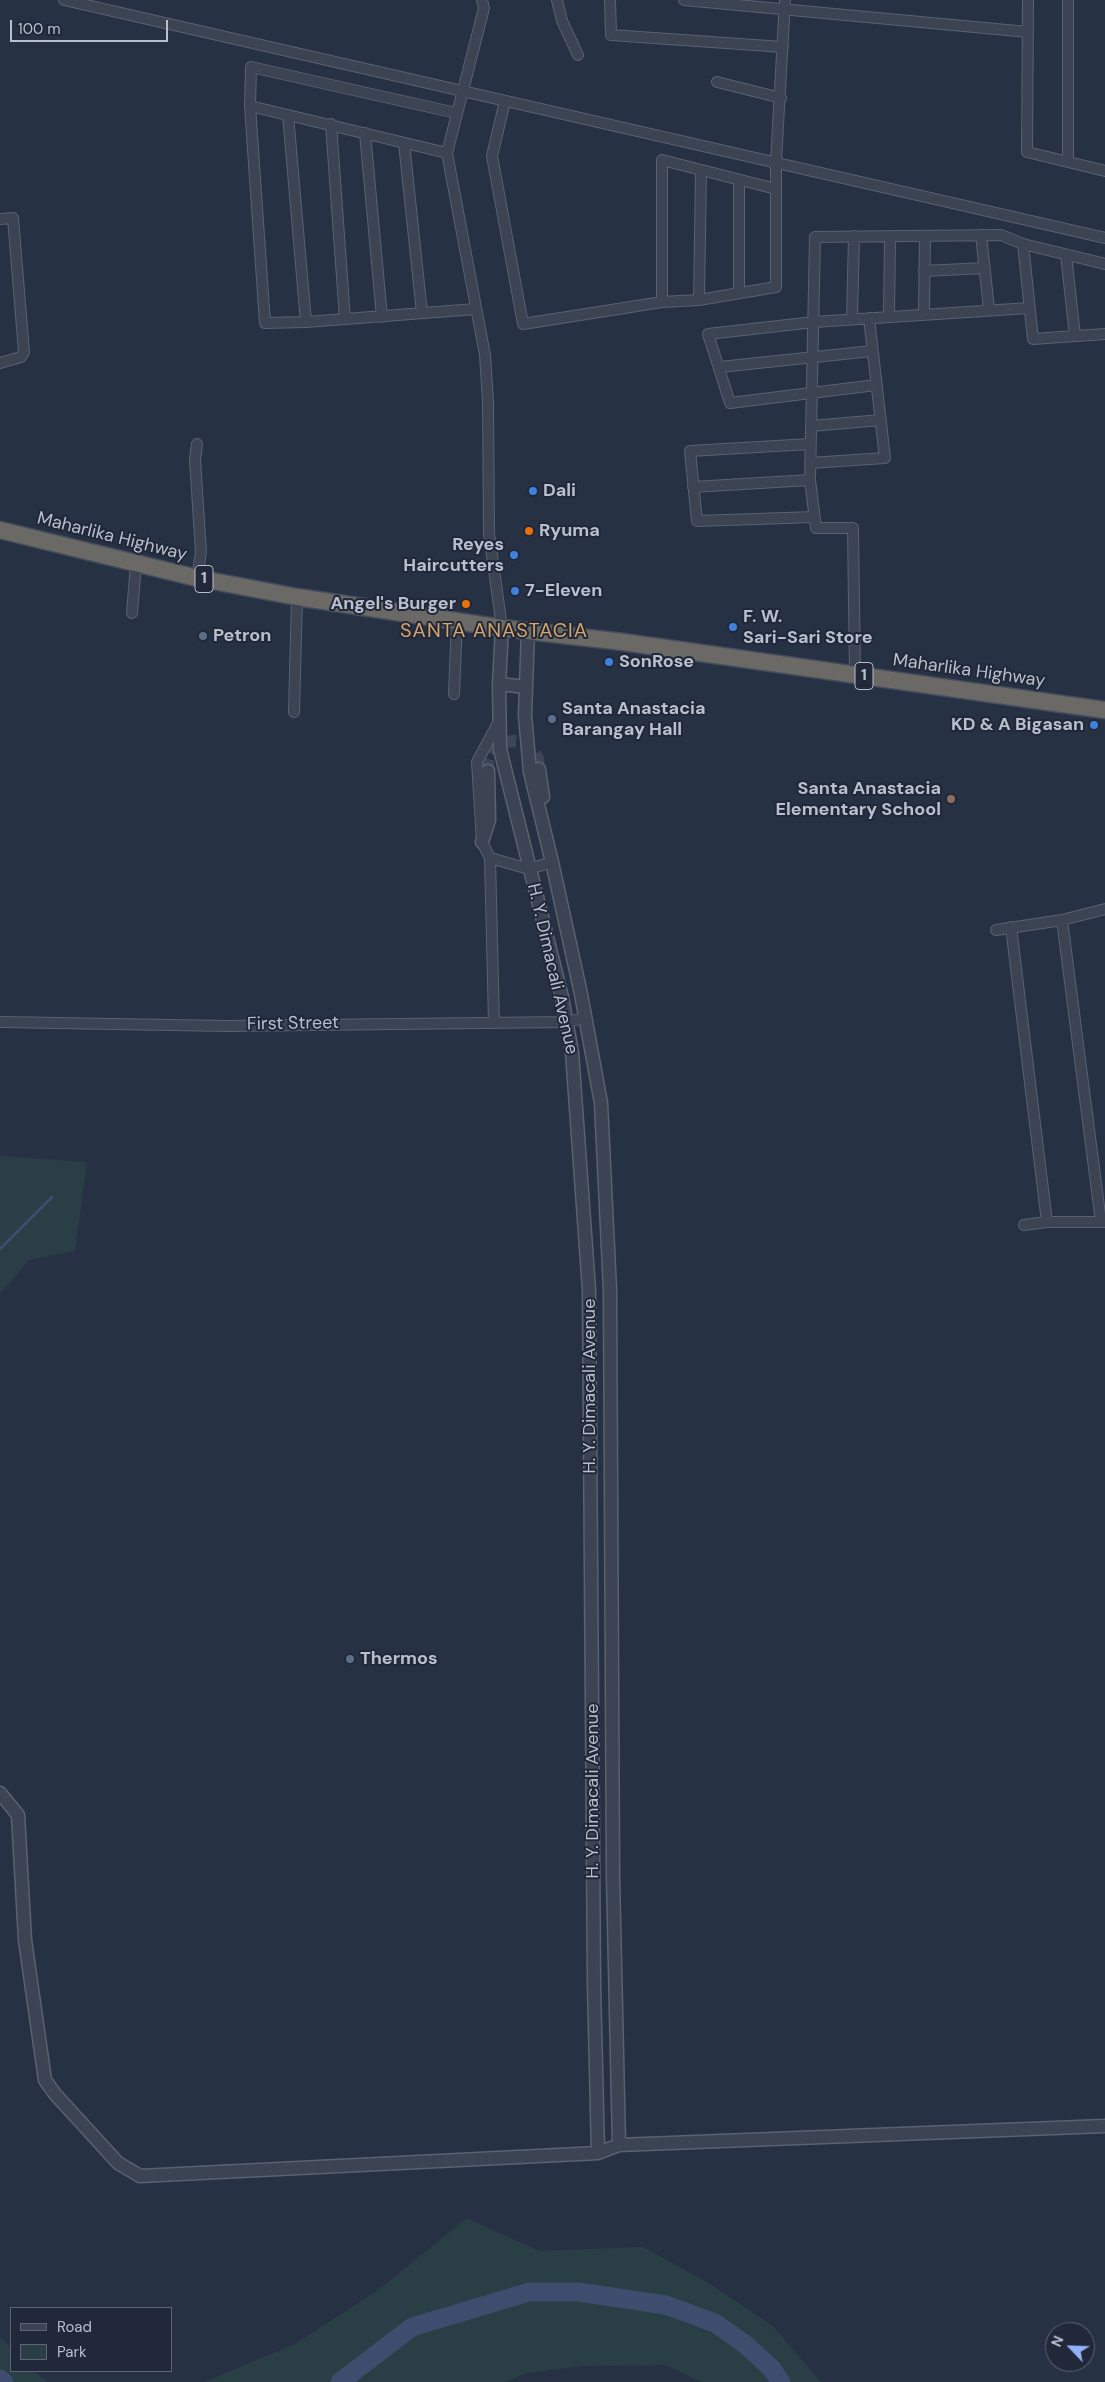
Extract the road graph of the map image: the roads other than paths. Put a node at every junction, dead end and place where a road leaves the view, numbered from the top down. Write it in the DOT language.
graph roads {
  1 [pos="64,0"];
  2 [pos="482,0"];
  3 [pos="557,0"];
  4 [pos="610,0"];
  5 [pos="684,0"];
  6 [pos="1028,0"];
  7 [pos="1068,0"];
  8 [pos="785,5"];
  9 [pos="1028,32"];
  10 [pos="783,47"];
  11 [pos="578,55"];
  12 [pos="717,82"];
  13 [pos="462,91"];
  14 [pos="781,98"];
  15 [pos="505,101"];
  16 [pos="250,106"];
  17 [pos="456,113"];
  18 [pos="288,115"];
  19 [pos="331,124"];
  20 [pos="365,133"];
  21 [pos="404,143"];
  22 [pos="447,153"];
  23 [pos="776,162"];
  24 [pos="1068,162"];
  25 [pos="700,170"];
  26 [pos="1105,171"];
  27 [pos="739,180"];
  28 [pos="776,189"];
  29 [pos="0,219"];
  30 [pos="981,235"];
  31 [pos="854,236"];
  32 [pos="890,236"];
  33 [pos="925,236"];
  34 [pos="1105,238"];
  35 [pos="1023,244"];
  36 [pos="1066,255"];
  37 [pos="1105,264"];
  38 [pos="984,268"];
  39 [pos="924,271"];
  40 [pos="738,293"];
  41 [pos="699,300"];
  42 [pos="662,302"];
  43 [pos="1029,308"];
  44 [pos="988,309"];
  45 [pos="476,310"];
  46 [pos="422,313"];
  47 [pos="924,314"];
  48 [pos="890,316"];
  49 [pos="382,317"];
  50 [pos="869,318"];
  51 [pos="346,319"];
  52 [pos="852,319"];
  53 [pos="306,322"];
  54 [pos="814,322"];
  55 [pos="1105,334"];
  56 [pos="1075,336"];
  57 [pos="872,351"];
  58 [pos="813,356"];
  59 [pos="0,363"];
  60 [pos="720,367"];
  61 [pos="876,386"];
  62 [pos="812,392"];
  63 [pos="881,420"];
  64 [pos="811,426"];
  65 [pos="197,444"];
  66 [pos="810,444"];
  67 [pos="810,463"];
  68 [pos="810,480"];
  69 [pos="693,487"];
  70 [pos="814,517"];
  71 [pos="0,530"];
  72 [pos="136,564"];
  73 [pos="197,578"];
  74 [pos="297,597"];
  75 [pos="132,613"];
  76 [pos="457,621"];
  77 [pos="502,628"];
  78 [pos="528,631"];
  79 [pos="854,674"];
  80 [pos="499,684"];
  81 [pos="526,687"];
  82 [pos="454,694"];
  83 [pos="1105,710"];
  84 [pos="294,712"];
  85 [pos="499,720"];
  86 [pos="539,769"];
  87 [pos="488,771"];
  88 [pos="545,835"];
  89 [pos="482,842"];
  90 [pos="490,858"];
  91 [pos="552,862"];
  92 [pos="528,868"];
  93 [pos="1105,910"];
  94 [pos="1062,920"];
  95 [pos="1011,927"];
  96 [pos="996,930"];
  97 [pos="585,1018"];
  98 [pos="0,1022"];
  99 [pos="568,1022"];
  100 [pos="494,1023"];
  101 [pos="1047,1222"];
  102 [pos="1103,1222"];
  103 [pos="1024,1225"];
  104 [pos="589,1290"];
  105 [pos="610,1290"];
  106 [pos="0,1793"];
  107 [pos="1105,2126"];
  108 [pos="619,2145"];
  109 [pos="598,2154"];
  1 -- 13 [label="street"];
  2 -- 13 [label="street"];
  3 -- 11 [label="street"];
  4 -- 10 [label="street"];
  5 -- 8 [label="street"];
  6 -- 9 [label="street"];
  7 -- 24 [label="street"];
  8 -- 9 [label="street"];
  8 -- 10 [label="street"];
  9 -- 24 [label="street"];
  10 -- 14 [label="street"];
  12 -- 14 [label="street"];
  13 -- 15 [label="street"];
  13 -- 17 [label="street"];
  14 -- 23 [label="street"];
  15 -- 23 [label="street"];
  15 -- 42 [label="street"];
  16 -- 17 [label="street"];
  16 -- 18 [label="street"];
  16 -- 53 [label="street"];
  17 -- 22 [label="street"];
  18 -- 19 [label="street"];
  18 -- 53 [label="street"];
  19 -- 20 [label="street"];
  19 -- 51 [label="street"];
  20 -- 21 [label="street"];
  20 -- 49 [label="street"];
  21 -- 22 [label="street"];
  21 -- 46 [label="street"];
  22 -- 45 [label="street"];
  23 -- 28 [label="street"];
  23 -- 34 [label="street"];
  24 -- 26 [label="street"];
  25 -- 27 [label="street"];
  25 -- 41 [label="street"];
  25 -- 42 [label="street"];
  27 -- 28 [label="street"];
  27 -- 40 [label="street"];
  28 -- 40 [label="street"];
  29 -- 59 [label="street"];
  30 -- 33 [label="street"];
  30 -- 35 [label="street"];
  30 -- 38 [label="street"];
  31 -- 32 [label="street"];
  31 -- 52 [label="street"];
  31 -- 54 [label="street"];
  32 -- 33 [label="street"];
  32 -- 48 [label="street"];
  33 -- 39 [label="street"];
  35 -- 36 [label="street"];
  35 -- 43 [label="street"];
  36 -- 37 [label="street"];
  36 -- 56 [label="street"];
  38 -- 39 [label="street"];
  38 -- 44 [label="street"];
  39 -- 47 [label="street"];
  40 -- 41 [label="street"];
  41 -- 42 [label="street"];
  43 -- 44 [label="street"];
  43 -- 56 [label="street"];
  44 -- 47 [label="street"];
  45 -- 46 [label="street"];
  45 -- 77 [label="street"];
  46 -- 49 [label="street"];
  47 -- 48 [label="street"];
  48 -- 50 [label="street"];
  49 -- 51 [label="street"];
  50 -- 52 [label="street"];
  50 -- 57 [label="street"];
  51 -- 53 [label="street"];
  52 -- 54 [label="street"];
  54 -- 58 [label="street"];
  54 -- 60 [label="street"];
  55 -- 56 [label="street"];
  57 -- 58 [label="street"];
  57 -- 61 [label="street"];
  58 -- 60 [label="street"];
  58 -- 62 [label="street"];
  60 -- 62 [label="street"];
  61 -- 62 [label="street"];
  61 -- 63 [label="street"];
  62 -- 64 [label="street"];
  63 -- 64 [label="street"];
  63 -- 67 [label="street"];
  64 -- 66 [label="street"];
  65 -- 73 [label="street"];
  66 -- 67 [label="street"];
  66 -- 69 [label="street"];
  67 -- 68 [label="street"];
  68 -- 69 [label="street"];
  68 -- 70 [label="street"];
  69 -- 70 [label="street"];
  70 -- 79 [label="street"];
  71 -- 72 [label="highway, Maharlika Highway / 1"];
  72 -- 73 [label="highway, Maharlika Highway / 1"];
  72 -- 75 [label="street"];
  73 -- 74 [label="highway, Maharlika Highway / 1"];
  74 -- 76 [label="highway, Maharlika Highway / 1"];
  74 -- 84 [label="street"];
  76 -- 77 [label="highway, Maharlika Highway / 1"];
  76 -- 82 [label="street"];
  77 -- 78 [label="highway, Maharlika Highway / 1"];
  77 -- 80 [label="street, H. Y. Dimacali Avenue"];
  78 -- 79 [label="highway, Maharlika Highway / 1"];
  78 -- 81 [label="street, H. Y. Dimacali Avenue"];
  79 -- 83 [label="highway, Maharlika Highway / 1"];
  80 -- 81 [label="street"];
  80 -- 85 [label="street, H. Y. Dimacali Avenue"];
  81 -- 88 [label="street, H. Y. Dimacali Avenue"];
  85 -- 89 [label="street"];
  85 -- 92 [label="street, H. Y. Dimacali Avenue"];
  86 -- 88 [label="street"];
  87 -- 89 [label="street"];
  88 -- 91 [label="street, H. Y. Dimacali Avenue"];
  89 -- 90 [label="street"];
  90 -- 92 [label="street"];
  90 -- 100 [label="street"];
  91 -- 92 [label="street"];
  91 -- 97 [label="street, H. Y. Dimacali Avenue"];
  92 -- 99 [label="street, H. Y. Dimacali Avenue"];
  93 -- 94 [label="street"];
  94 -- 95 [label="street"];
  94 -- 102 [label="street"];
  95 -- 96 [label="street"];
  95 -- 101 [label="street"];
  97 -- 99 [label="street, First Street"];
  97 -- 105 [label="street, H. Y. Dimacali Avenue"];
  98 -- 100 [label="street, First Street"];
  99 -- 100 [label="street, First Street"];
  99 -- 104 [label="street, H. Y. Dimacali Avenue"];
  101 -- 102 [label="street"];
  101 -- 103 [label="street"];
  104 -- 105 [label="street"];
  104 -- 109 [label="street, H. Y. Dimacali Avenue"];
  105 -- 108 [label="street, H. Y. Dimacali Avenue"];
  106 -- 109 [label="street"];
  107 -- 108 [label="street"];
  108 -- 109 [label="street"];
}
